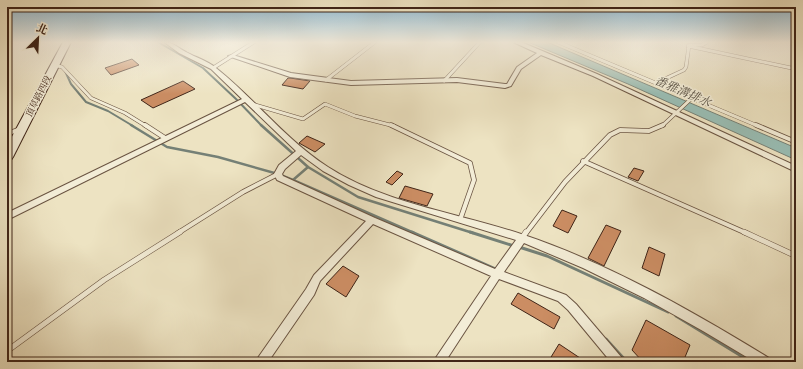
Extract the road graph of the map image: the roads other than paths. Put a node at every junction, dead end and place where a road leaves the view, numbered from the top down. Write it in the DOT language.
graph roads {
  1 [pos="57,59"];
  2 [pos="195,59"];
  3 [pos="226,59"];
  4 [pos="241,59"];
  5 [pos="353,59"];
  6 [pos="464,59"];
  7 [pos="531,59"];
  8 [pos="556,59"];
  9 [pos="599,59"];
  10 [pos="687,59"];
  11 [pos="750,59"];
  12 [pos="54,65"];
  13 [pos="213,68"];
  14 [pos="796,69"];
  15 [pos="326,80"];
  16 [pos="444,81"];
  17 [pos="656,83"];
  18 [pos="692,98"];
  19 [pos="244,102"];
  20 [pos="677,113"];
  21 [pos="22,128"];
  22 [pos="7,134"];
  23 [pos="165,138"];
  24 [pos="796,142"];
  25 [pos="301,151"];
  26 [pos="7,157"];
  27 [pos="583,161"];
  28 [pos="796,169"];
  29 [pos="278,174"];
  30 [pos="7,217"];
  31 [pos="372,220"];
  32 [pos="460,220"];
  33 [pos="522,238"];
  34 [pos="796,256"];
  35 [pos="497,274"];
  36 [pos="7,351"];
  37 [pos="261,362"];
  38 [pos="439,362"];
  39 [pos="618,362"];
  40 [pos="766,362"];
  1 -- 12 [label="street, 頂草路四段"];
  2 -- 13 [label="street"];
  3 -- 13 [label="lane"];
  4 -- 15 [label="street"];
  5 -- 15 [label="lane"];
  6 -- 16 [label="lane"];
  7 -- 16 [label="street"];
  8 -- 20 [label="street"];
  9 -- 17 [label="lane"];
  10 -- 17 [label="lane"];
  11 -- 14 [label="lane"];
  12 -- 21 [label="street, 頂草路四段"];
  12 -- 23 [label="lane"];
  13 -- 19 [label="street"];
  15 -- 16 [label="street"];
  17 -- 18 [label="lane"];
  18 -- 20 [label="lane"];
  18 -- 24 [label="lane"];
  19 -- 23 [label="street"];
  19 -- 25 [label="street"];
  19 -- 32 [label="lane"];
  20 -- 27 [label="lane"];
  20 -- 28 [label="street"];
  21 -- 22 [label="lane"];
  21 -- 26 [label="street, 頂草路四段"];
  23 -- 30 [label="street"];
  25 -- 29 [label="street"];
  25 -- 32 [label="street"];
  27 -- 33 [label="lane"];
  27 -- 34 [label="lane"];
  29 -- 31 [label="street"];
  29 -- 36 [label="lane"];
  31 -- 35 [label="street"];
  31 -- 37 [label="street"];
  32 -- 33 [label="street"];
  33 -- 35 [label="street"];
  33 -- 40 [label="street"];
  35 -- 38 [label="street"];
  35 -- 39 [label="street"];
}
